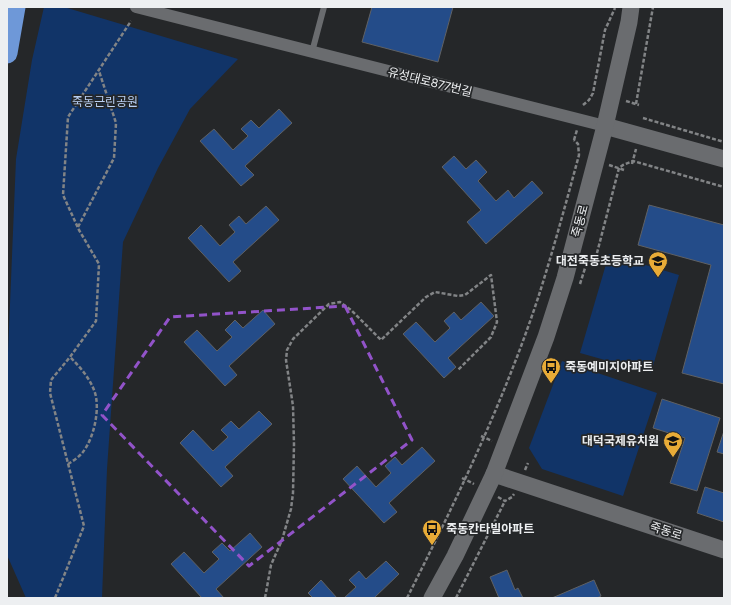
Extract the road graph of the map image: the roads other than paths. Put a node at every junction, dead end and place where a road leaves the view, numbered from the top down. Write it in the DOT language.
graph roads {
  1 [pos="15,7"];
  2 [pos="136,7"];
  3 [pos="324,7"];
  4 [pos="631,7"];
  5 [pos="312,52"];
  6 [pos="7,53"];
  7 [pos="605,126"];
  8 [pos="724,159"];
  9 [pos="494,474"];
  10 [pos="724,550"];
  11 [pos="432,598"];
  1 -- 6 [label="highway"];
  2 -- 5 [label="street, 유성대로877번길"];
  3 -- 5 [label="lane"];
  4 -- 7 [label="street, 죽동로"];
  5 -- 7 [label="street, 유성대로877번길"];
  7 -- 8 [label="street, 유성대로877번길"];
  7 -- 9 [label="street, 죽동로"];
  9 -- 10 [label="street, 죽동로"];
  9 -- 11 [label="street, 죽동로"];
}
